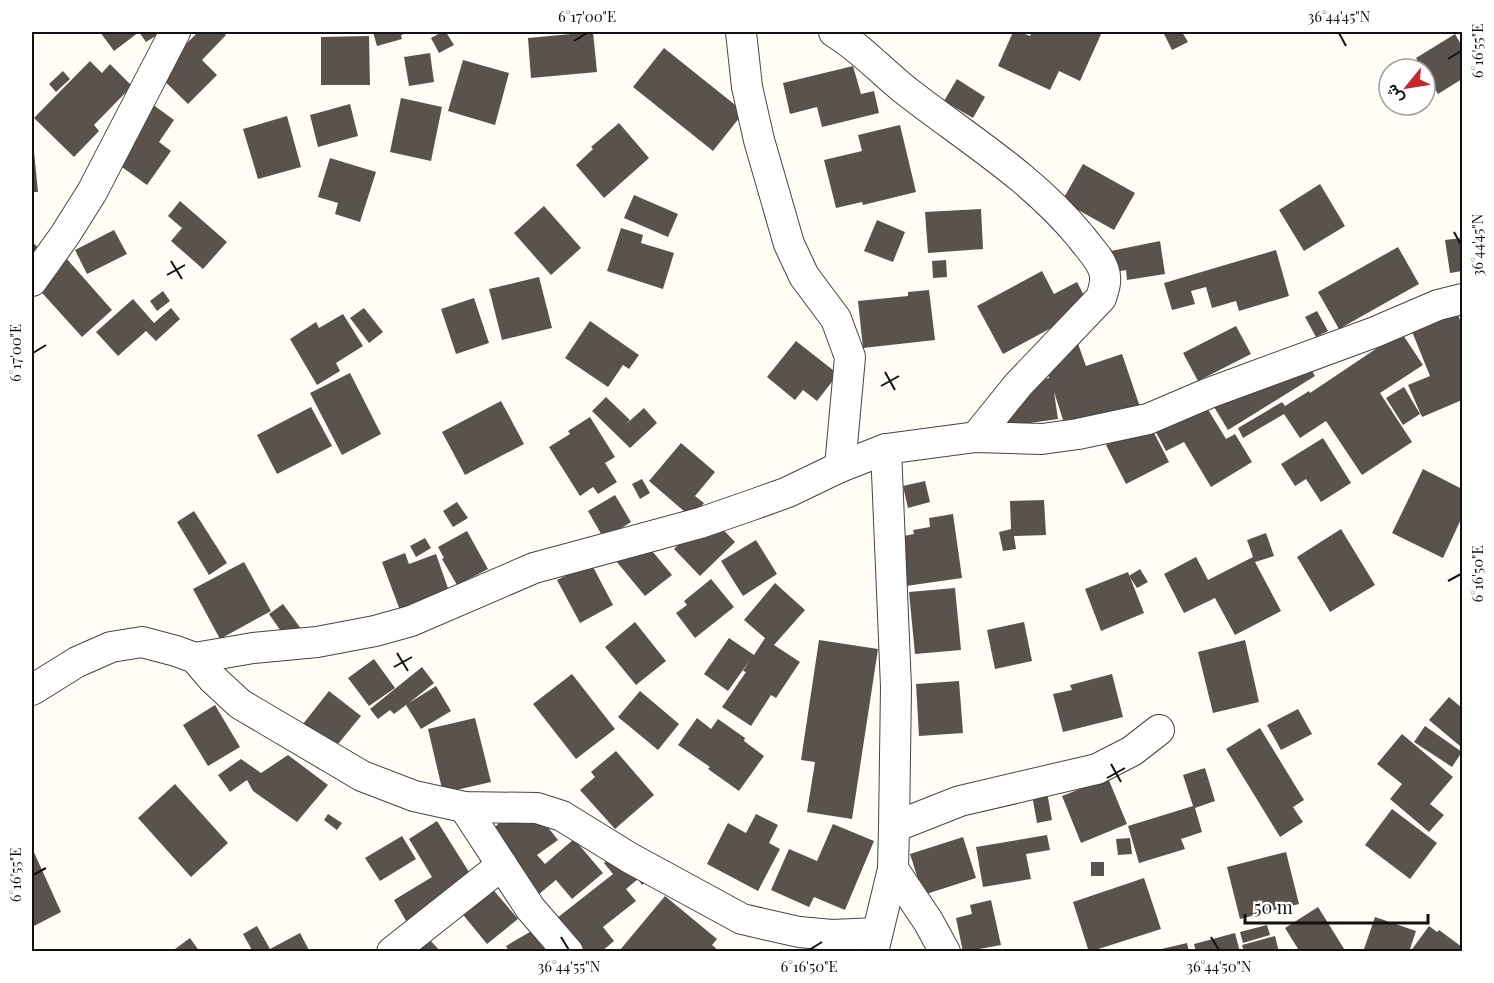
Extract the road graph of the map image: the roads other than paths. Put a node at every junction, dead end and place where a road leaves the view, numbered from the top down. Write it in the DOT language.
graph roads {
  1 [pos="175,32"];
  2 [pos="741,32"];
  3 [pos="834,32"];
  4 [pos="32,281"];
  5 [pos="1462,299"];
  6 [pos="976,437"];
  7 [pos="886,448"];
  8 [pos="840,467"];
  9 [pos="195,658"];
  10 [pos="32,690"];
  11 [pos="1159,730"];
  12 [pos="464,807"];
  13 [pos="894,827"];
  14 [pos="502,866"];
  15 [pos="893,869"];
  16 [pos="875,942"];
  17 [pos="392,951"];
  18 [pos="568,951"];
  19 [pos="945,951"];
  1 -- 4 [label="street"];
  2 -- 8 [label="street"];
  3 -- 6 [label="street"];
  5 -- 6 [label="street"];
  6 -- 7 [label="street"];
  7 -- 8 [label="street"];
  7 -- 13 [label="street"];
  8 -- 9 [label="street"];
  9 -- 10 [label="street"];
  9 -- 12 [label="street"];
  11 -- 13 [label="street"];
  12 -- 14 [label="street"];
  12 -- 16 [label="street"];
  13 -- 15 [label="street"];
  14 -- 17 [label="street"];
  14 -- 18 [label="street"];
  15 -- 16 [label="street"];
  15 -- 19 [label="street"];
}
